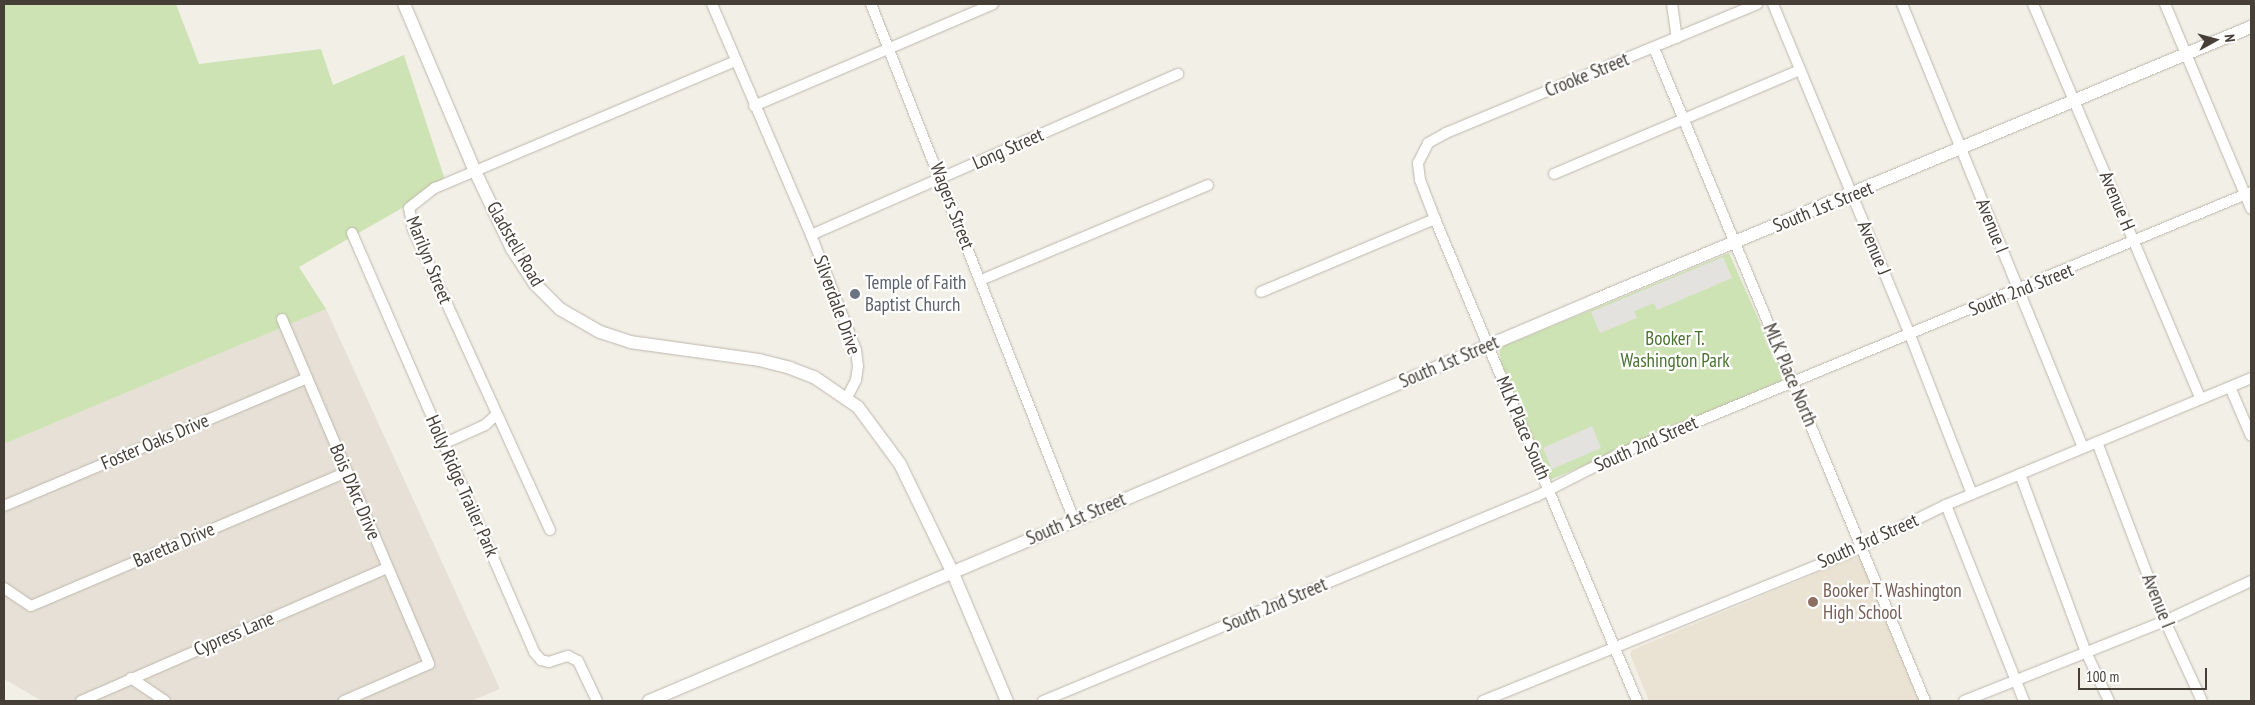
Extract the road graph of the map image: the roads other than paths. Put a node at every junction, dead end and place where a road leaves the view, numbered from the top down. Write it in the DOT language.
graph roads {
  1 [pos="404,4"];
  2 [pos="712,4"];
  3 [pos="871,4"];
  4 [pos="993,4"];
  5 [pos="1672,4"];
  6 [pos="1758,4"];
  7 [pos="1773,4"];
  8 [pos="1902,4"];
  9 [pos="2033,4"];
  10 [pos="2165,4"];
  11 [pos="2251,27"];
  12 [pos="1677,38"];
  13 [pos="1654,48"];
  14 [pos="888,49"];
  15 [pos="2186,54"];
  16 [pos="736,62"];
  17 [pos="1798,71"];
  18 [pos="1178,74"];
  19 [pos="2074,101"];
  20 [pos="754,106"];
  21 [pos="1683,118"];
  22 [pos="1960,149"];
  23 [pos="1421,152"];
  24 [pos="474,171"];
  25 [pos="1554,174"];
  26 [pos="942,178"];
  27 [pos="1208,185"];
  28 [pos="2248,194"];
  29 [pos="1852,196"];
  30 [pos="2251,209"];
  31 [pos="1435,219"];
  32 [pos="352,233"];
  33 [pos="811,235"];
  34 [pos="1735,242"];
  35 [pos="2134,243"];
  36 [pos="981,280"];
  37 [pos="2018,291"];
  38 [pos="1261,292"];
  39 [pos="282,319"];
  40 [pos="1910,335"];
  41 [pos="1488,346"];
  42 [pos="307,378"];
  43 [pos="2251,378"];
  44 [pos="1794,384"];
  45 [pos="2230,387"];
  46 [pos="847,398"];
  47 [pos="2201,399"];
  48 [pos="496,415"];
  49 [pos="2251,436"];
  50 [pos="2096,442"];
  51 [pos="443,444"];
  52 [pos="2084,448"];
  53 [pos="347,472"];
  54 [pos="2020,474"];
  55 [pos="1549,490"];
  56 [pos="1972,494"];
  57 [pos="1946,505"];
  58 [pos="4,506"];
  59 [pos="1074,520"];
  60 [pos="550,530"];
  61 [pos="1861,546"];
  62 [pos="387,568"];
  63 [pos="952,571"];
  64 [pos="2251,582"];
  65 [pos="4,588"];
  66 [pos="2165,621"];
  67 [pos="1614,647"];
  68 [pos="2086,652"];
  69 [pos="131,678"];
  70 [pos="2014,681"];
  71 [pos="82,701"];
  72 [pos="165,701"];
  73 [pos="344,701"];
  74 [pos="596,701"];
  75 [pos="649,701"];
  76 [pos="1007,701"];
  77 [pos="1044,701"];
  78 [pos="1483,701"];
  79 [pos="1637,701"];
  80 [pos="1926,701"];
  81 [pos="1964,701"];
  82 [pos="2024,701"];
  83 [pos="2109,701"];
  84 [pos="2202,701"];
  1 -- 24 [label="street, Gladstell Road"];
  2 -- 16 [label="street, Silverdale Drive"];
  3 -- 14 [label="street, Wagers Street"];
  4 -- 14 [label="street"];
  5 -- 12 [label="street"];
  6 -- 12 [label="street, Crooke Street"];
  7 -- 17 [label="street, Avenue J"];
  8 -- 22 [label="street, Avenue I"];
  9 -- 19 [label="street, Avenue H"];
  10 -- 15 [label="street"];
  11 -- 15 [label="street, South 1st Street"];
  12 -- 13 [label="street, Crooke Street"];
  13 -- 21 [label="street, MLK Place North"];
  13 -- 23 [label="street, Crooke Street"];
  14 -- 20 [label="street"];
  14 -- 26 [label="street, Wagers Street"];
  15 -- 19 [label="street, South 1st Street"];
  15 -- 28 [label="street"];
  16 -- 20 [label="street, Silverdale Drive"];
  16 -- 24 [label="street, Marilyn Street"];
  17 -- 21 [label="street"];
  17 -- 29 [label="street, Avenue J"];
  18 -- 26 [label="street, Long Street"];
  19 -- 22 [label="street, South 1st Street"];
  19 -- 35 [label="street, Avenue H"];
  20 -- 33 [label="street, Silverdale Drive"];
  21 -- 25 [label="street"];
  21 -- 34 [label="street, MLK Place North"];
  22 -- 29 [label="street, South 1st Street"];
  22 -- 37 [label="street, Avenue I"];
  23 -- 31 [label="street, MLK Place South"];
  24 -- 46 [label="street, Gladstell Road"];
  24 -- 48 [label="street, Marilyn Street"];
  26 -- 33 [label="street, Long Street"];
  26 -- 36 [label="street, Wagers Street"];
  27 -- 36 [label="street"];
  28 -- 30 [label="street"];
  28 -- 35 [label="street, South 2nd Street"];
  29 -- 34 [label="street, South 1st Street"];
  29 -- 40 [label="street, Avenue J"];
  31 -- 38 [label="street"];
  31 -- 41 [label="street, MLK Place South"];
  32 -- 51 [label="street, Holly Ridge Trailer Park"];
  33 -- 46 [label="street, Silverdale Drive"];
  34 -- 41 [label="street, South 1st Street"];
  34 -- 44 [label="street, MLK Place North"];
  35 -- 37 [label="street, South 2nd Street"];
  35 -- 47 [label="street, Avenue H"];
  36 -- 59 [label="street, Wagers Street"];
  37 -- 40 [label="street, South 2nd Street"];
  37 -- 52 [label="street, Avenue I"];
  39 -- 42 [label="street, Bois D'Arc Drive"];
  40 -- 44 [label="street, South 2nd Street"];
  40 -- 56 [label="street, Avenue J"];
  41 -- 55 [label="street, MLK Place South"];
  41 -- 59 [label="street, South 1st Street"];
  42 -- 53 [label="street, Bois D'Arc Drive"];
  42 -- 58 [label="street, Foster Oaks Drive"];
  43 -- 45 [label="street, South 3rd Street"];
  44 -- 55 [label="street, South 2nd Street"];
  44 -- 61 [label="street, MLK Place North"];
  45 -- 47 [label="street, South 3rd Street"];
  45 -- 49 [label="street"];
  46 -- 63 [label="street"];
  47 -- 50 [label="street, South 3rd Street"];
  48 -- 51 [label="street"];
  48 -- 60 [label="street, Marilyn Street"];
  50 -- 52 [label="street, South 3rd Street"];
  50 -- 66 [label="street, Avenue I"];
  51 -- 74 [label="street, Holly Ridge Trailer Park"];
  52 -- 54 [label="street, South 3rd Street"];
  53 -- 62 [label="street, Bois D'Arc Drive"];
  53 -- 65 [label="street, Baretta Drive"];
  54 -- 56 [label="street, South 3rd Street"];
  54 -- 68 [label="street"];
  55 -- 67 [label="street, MLK Place South"];
  55 -- 77 [label="street, South 2nd Street"];
  56 -- 57 [label="street, South 3rd Street"];
  57 -- 61 [label="street, South 3rd Street"];
  57 -- 70 [label="street"];
  59 -- 63 [label="street, South 1st Street"];
  61 -- 67 [label="street, South 3rd Street"];
  61 -- 80 [label="street, MLK Place North"];
  62 -- 69 [label="street, Cypress Lane"];
  62 -- 73 [label="street, Bois D'Arc Drive"];
  63 -- 75 [label="street, South 1st Street"];
  63 -- 76 [label="street"];
  64 -- 66 [label="street"];
  66 -- 68 [label="street"];
  66 -- 84 [label="street, Avenue I"];
  67 -- 78 [label="street, South 3rd Street"];
  67 -- 79 [label="street, MLK Place South"];
  68 -- 70 [label="street"];
  68 -- 83 [label="street"];
  69 -- 71 [label="street, Cypress Lane"];
  69 -- 72 [label="street"];
  70 -- 81 [label="street"];
  70 -- 82 [label="street"];
}
